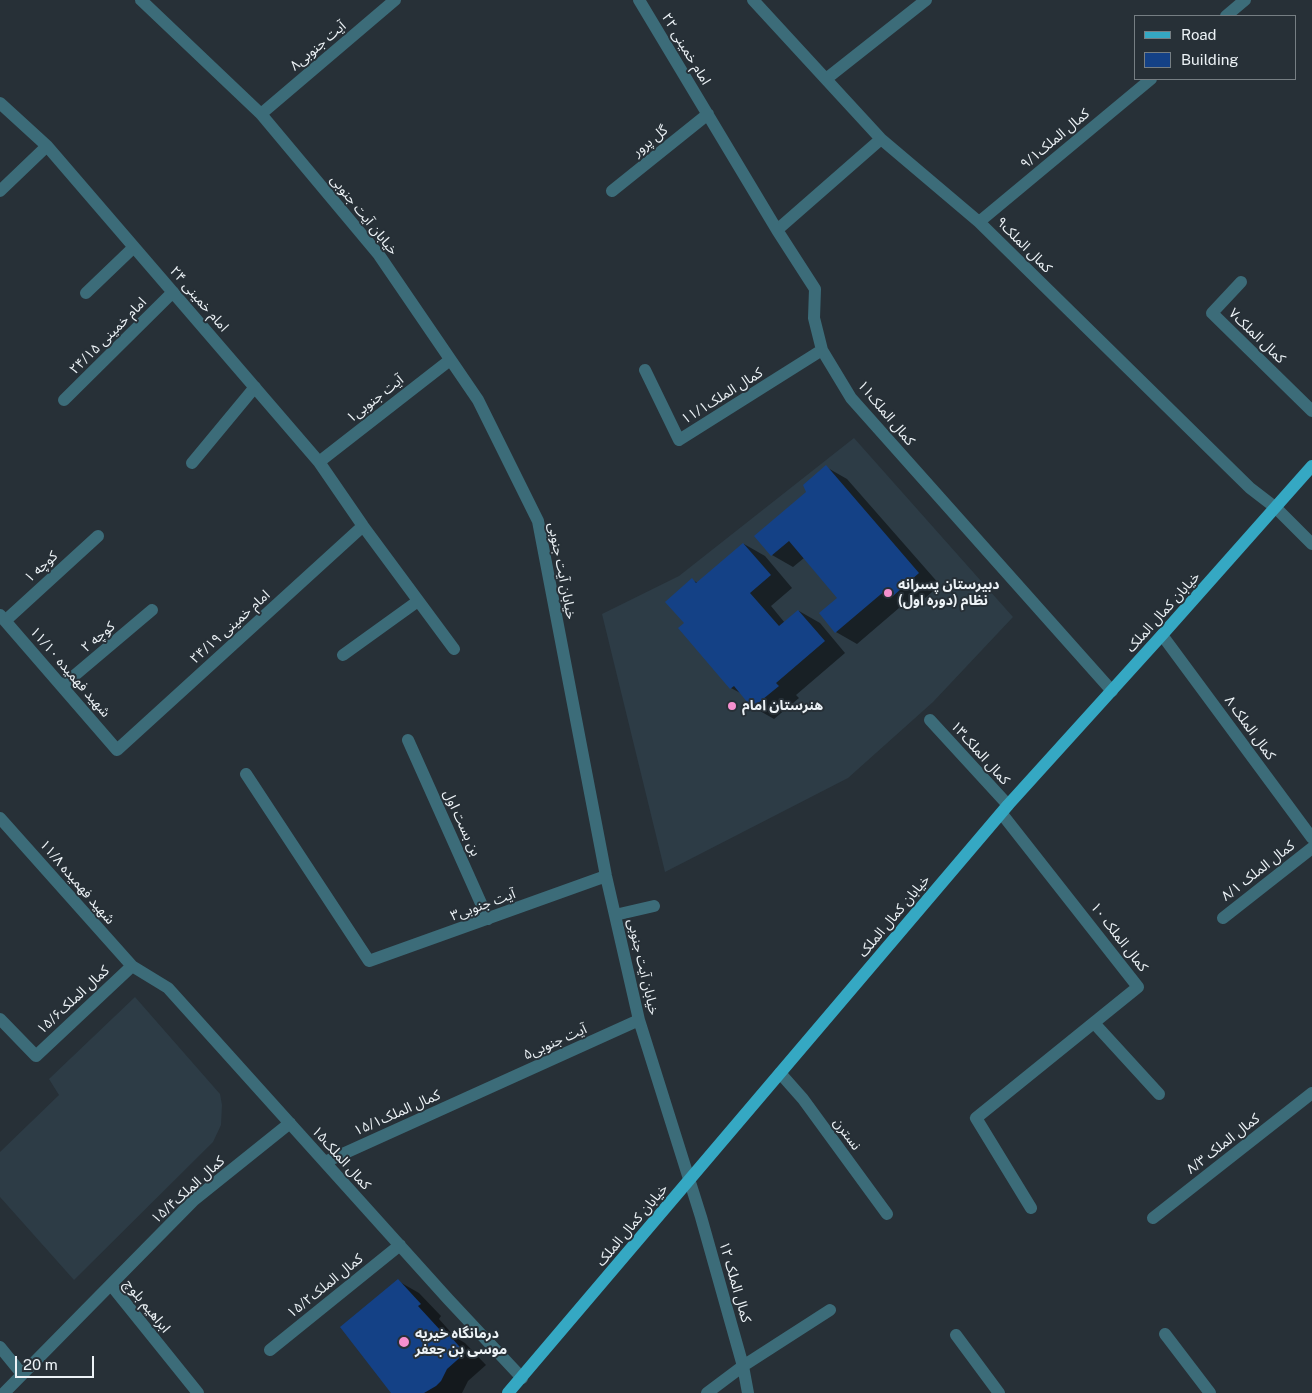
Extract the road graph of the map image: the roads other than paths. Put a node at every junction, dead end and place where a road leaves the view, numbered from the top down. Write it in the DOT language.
graph roads {
  1 [pos="141,0"];
  2 [pos="395,0"];
  3 [pos="639,0"];
  4 [pos="753,0"];
  5 [pos="926,0"];
  6 [pos="1246,0"];
  7 [pos="1227,15"];
  8 [pos="826,79"];
  9 [pos="1149,80"];
  10 [pos="0,103"];
  11 [pos="261,114"];
  12 [pos="708,114"];
  13 [pos="882,139"];
  14 [pos="47,146"];
  15 [pos="0,191"];
  16 [pos="612,191"];
  17 [pos="979,222"];
  18 [pos="777,230"];
  19 [pos="134,247"];
  20 [pos="1241,282"];
  21 [pos="173,292"];
  22 [pos="86,293"];
  23 [pos="822,350"];
  24 [pos="450,360"];
  25 [pos="644,370"];
  26 [pos="255,387"];
  27 [pos="64,400"];
  28 [pos="1312,411"];
  29 [pos="319,462"];
  30 [pos="192,463"];
  31 [pos="1312,466"];
  32 [pos="1276,508"];
  33 [pos="363,526"];
  34 [pos="98,536"];
  35 [pos="1312,544"];
  36 [pos="418,601"];
  37 [pos="152,610"];
  38 [pos="3,618"];
  39 [pos="1162,636"];
  40 [pos="454,649"];
  41 [pos="343,655"];
  42 [pos="62,686"];
  43 [pos="1112,691"];
  44 [pos="930,720"];
  45 [pos="408,740"];
  46 [pos="117,750"];
  47 [pos="246,774"];
  48 [pos="1005,809"];
  49 [pos="0,818"];
  50 [pos="1312,838"];
  51 [pos="1312,848"];
  52 [pos="606,876"];
  53 [pos="654,906"];
  54 [pos="615,915"];
  55 [pos="1223,918"];
  56 [pos="488,919"];
  57 [pos="132,966"];
  58 [pos="0,1019"];
  59 [pos="640,1020"];
  60 [pos="1094,1023"];
  61 [pos="780,1073"];
  62 [pos="482,1091"];
  63 [pos="1312,1093"];
  64 [pos="1159,1094"];
  65 [pos="290,1123"];
  66 [pos="325,1162"];
  67 [pos="690,1180"];
  68 [pos="1031,1208"];
  69 [pos="887,1214"];
  70 [pos="1153,1218"];
  71 [pos="400,1245"];
  72 [pos="111,1284"];
  73 [pos="830,1310"];
  74 [pos="1165,1334"];
  75 [pos="956,1335"];
  76 [pos="0,1346"];
  77 [pos="270,1350"];
  78 [pos="743,1366"];
  79 [pos="22,1374"];
  80 [pos="522,1378"];
  81 [pos="4,1393"];
  82 [pos="198,1393"];
  83 [pos="508,1393"];
  84 [pos="707,1393"];
  85 [pos="748,1393"];
  86 [pos="999,1393"];
  87 [pos="1210,1393"];
  1 -- 11 [label="street, خیابان آیت جنوبی"];
  2 -- 11 [label="street, آیت جنوبی۸"];
  3 -- 12 [label="street, امام خمینی ۲۲"];
  4 -- 8 [label="street, کمال الملک۹"];
  5 -- 8 [label="street"];
  6 -- 7 [label="street"];
  8 -- 13 [label="street, کمال الملک۹"];
  9 -- 17 [label="street, کمال الملک۹/۱"];
  10 -- 14 [label="street, امام خمینی ۲۴"];
  11 -- 24 [label="street, خیابان آیت جنوبی"];
  12 -- 16 [label="street, گل پرور"];
  12 -- 18 [label="street, کمال الملک۱۱"];
  13 -- 17 [label="street, کمال الملک۹"];
  13 -- 18 [label="street"];
  14 -- 15 [label="street"];
  14 -- 19 [label="street, امام خمینی ۲۴"];
  17 -- 32 [label="street, کمال الملک۹"];
  18 -- 23 [label="street, کمال الملک۱۱"];
  19 -- 21 [label="street, امام خمینی ۲۴"];
  19 -- 22 [label="street"];
  20 -- 28 [label="street, کمال الملک۷"];
  21 -- 26 [label="street, امام خمینی ۲۴"];
  21 -- 27 [label="street, امام خمینی ۲۴/۱۵"];
  23 -- 25 [label="street, کمال الملک۱۱/۱"];
  23 -- 43 [label="street, کمال الملک۱۱"];
  24 -- 29 [label="street, آیت جنوبی۱"];
  24 -- 52 [label="street, خیابان آیت جنوبی"];
  26 -- 29 [label="street, امام خمینی ۲۴"];
  26 -- 30 [label="street"];
  29 -- 33 [label="street, امام خمینی ۲۴"];
  31 -- 32 [label="main road, خیابان کمال الملک"];
  32 -- 35 [label="street, کمال الملک۹"];
  32 -- 39 [label="main road, خیابان کمال الملک"];
  33 -- 36 [label="street, امام خمینی ۲۴"];
  33 -- 46 [label="street, امام خمینی ۲۴/۱۹"];
  34 -- 38 [label="street, کوچه ۱"];
  36 -- 40 [label="street, امام خمینی ۲۴"];
  36 -- 41 [label="street"];
  37 -- 42 [label="street, کوچه ۲"];
  38 -- 42 [label="street, شهید فهمیده ۱۱/۱۰"];
  39 -- 43 [label="main road, خیابان کمال الملک"];
  39 -- 50 [label="street, کمال الملک ۸"];
  42 -- 46 [label="street, شهید فهمیده ۱۱/۱۰"];
  43 -- 48 [label="main road, خیابان کمال الملک"];
  44 -- 48 [label="street, کمال الملک۱۳"];
  45 -- 56 [label="street, بن بست اول"];
  47 -- 56 [label="street, آیت جنوبی۳"];
  48 -- 60 [label="street, کمال الملک ۱۰"];
  48 -- 61 [label="main road, خیابان کمال الملک"];
  49 -- 57 [label="street, شهید فهمیده ۱۱/۸"];
  51 -- 55 [label="street, کمال الملک ۸/۱"];
  52 -- 54 [label="street, خیابان آیت جنوبی"];
  52 -- 56 [label="street, آیت جنوبی۳"];
  53 -- 54 [label="street"];
  54 -- 59 [label="street, خیابان آیت جنوبی"];
  57 -- 58 [label="street, کمال الملک۱۵/۶"];
  57 -- 65 [label="street, کمال الملک۱۵"];
  59 -- 62 [label="street, آیت جنوبی۵"];
  59 -- 67 [label="street, خیابان آیت جنوبی"];
  60 -- 64 [label="street"];
  60 -- 68 [label="street, کمال الملک ۱۰"];
  61 -- 67 [label="main road, خیابان کمال الملک"];
  61 -- 69 [label="street, نسترن"];
  62 -- 66 [label="street, کمال الملک۱۵/۱"];
  63 -- 70 [label="street, کمال الملک ۸/۳"];
  65 -- 66 [label="street, کمال الملک۱۵"];
  65 -- 72 [label="street, کمال الملک۱۵/۴"];
  66 -- 71 [label="street, کمال الملک۱۵"];
  67 -- 78 [label="street, کمال الملک ۱۲"];
  67 -- 80 [label="main road, خیابان کمال الملک"];
  71 -- 77 [label="street, کمال الملک۱۵/۲"];
  71 -- 80 [label="street, کمال الملک۱۵"];
  72 -- 79 [label="street, کمال الملک۱۵/۴"];
  72 -- 82 [label="street, ابراهیم بلوچ"];
  73 -- 78 [label="street"];
  74 -- 87 [label="street"];
  75 -- 86 [label="street"];
  76 -- 79 [label="street"];
  78 -- 84 [label="street"];
  78 -- 85 [label="street, کمال الملک ۱۲"];
  79 -- 81 [label="street, کمال الملک۱۵/۴"];
  80 -- 83 [label="main road, خیابان کمال الملک"];
}
